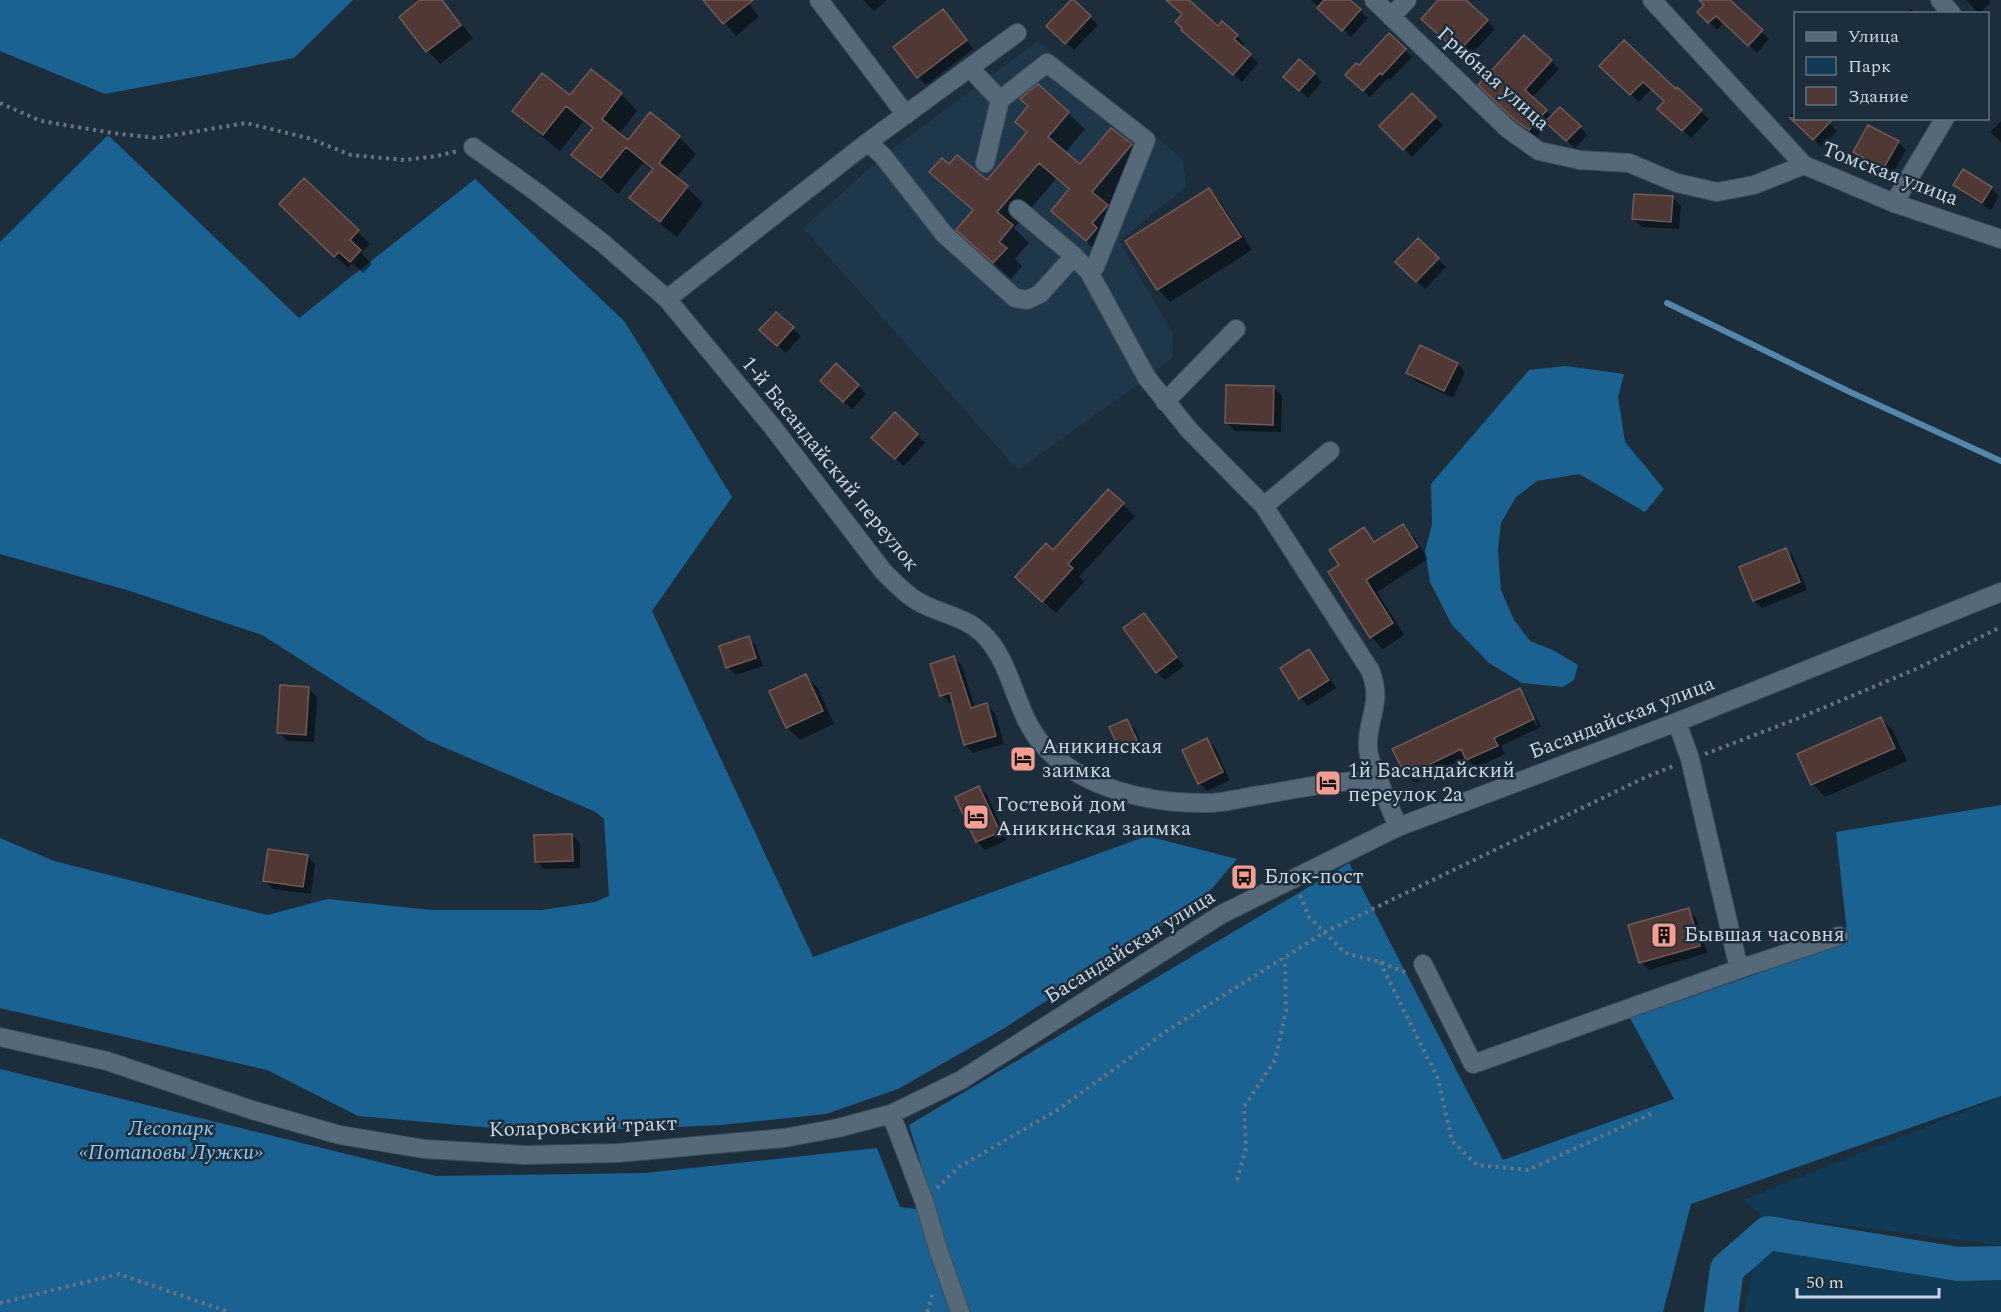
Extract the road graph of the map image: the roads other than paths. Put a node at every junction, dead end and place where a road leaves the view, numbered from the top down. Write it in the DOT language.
graph roads {
  1 [pos="819,0"];
  2 [pos="1374,0"];
  3 [pos="1407,0"];
  4 [pos="1652,0"];
  5 [pos="1940,0"];
  6 [pos="1950,12"];
  7 [pos="1391,17"];
  8 [pos="1017,33"];
  9 [pos="970,68"];
  10 [pos="1000,100"];
  11 [pos="906,114"];
  12 [pos="1944,120"];
  13 [pos="868,142"];
  14 [pos="473,147"];
  15 [pos="985,163"];
  16 [pos="1804,165"];
  17 [pos="1894,203"];
  18 [pos="1018,209"];
  19 [pos="2001,239"];
  20 [pos="1074,256"];
  21 [pos="1089,272"];
  22 [pos="667,299"];
  23 [pos="1236,329"];
  24 [pos="1165,402"];
  25 [pos="1330,451"];
  26 [pos="1264,507"];
  27 [pos="2001,592"];
  28 [pos="1677,722"];
  29 [pos="1378,781"];
  30 [pos="1398,827"];
  31 [pos="1839,936"];
  32 [pos="1423,964"];
  33 [pos="1739,969"];
  34 [pos="0,1037"];
  35 [pos="891,1114"];
  36 [pos="960,1312"];
  1 -- 11 [label="street"];
  2 -- 7 [label="street, Грибная улица"];
  3 -- 7 [label="street"];
  4 -- 16 [label="street, Томская улица"];
  5 -- 6 [label="street"];
  7 -- 16 [label="street, Грибная улица"];
  8 -- 9 [label="street"];
  9 -- 10 [label="street"];
  9 -- 11 [label="street"];
  10 -- 15 [label="street"];
  10 -- 21 [label="street"];
  11 -- 13 [label="street"];
  12 -- 17 [label="street"];
  13 -- 20 [label="street"];
  13 -- 22 [label="street"];
  14 -- 22 [label="street, 1-й Басандайский переулок"];
  16 -- 17 [label="street, Томская улица"];
  17 -- 19 [label="street, Томская улица"];
  18 -- 20 [label="street"];
  20 -- 21 [label="street"];
  21 -- 24 [label="street"];
  22 -- 29 [label="street, 1-й Басандайский переулок"];
  23 -- 24 [label="street"];
  24 -- 26 [label="street"];
  25 -- 26 [label="street"];
  26 -- 29 [label="street"];
  27 -- 28 [label="street, Басандайская улица"];
  28 -- 30 [label="street, Басандайская улица"];
  28 -- 33 [label="street"];
  29 -- 30 [label="street"];
  30 -- 35 [label="street, Басандайская улица"];
  31 -- 33 [label="street"];
  32 -- 33 [label="street"];
  34 -- 35 [label="street, Коларовский тракт"];
  35 -- 36 [label="street"];
}
